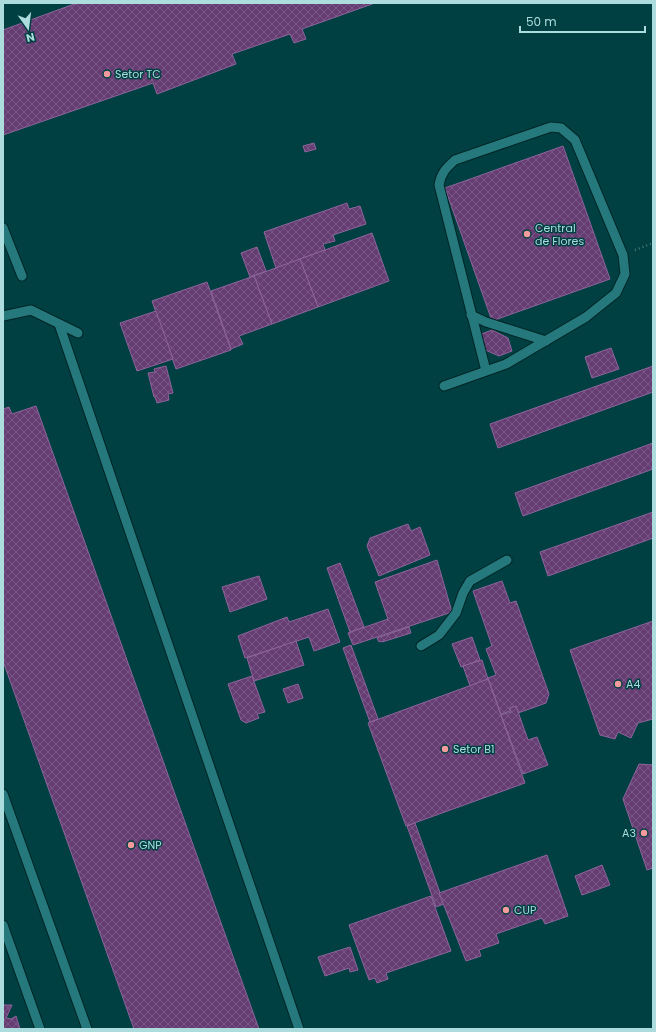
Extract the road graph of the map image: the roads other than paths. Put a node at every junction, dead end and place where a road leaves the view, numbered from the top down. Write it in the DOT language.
graph roads {
  1 [pos="3,228"];
  2 [pos="22,276"];
  3 [pos="471,315"];
  4 [pos="3,316"];
  5 [pos="59,324"];
  6 [pos="78,333"];
  7 [pos="546,341"];
  8 [pos="486,371"];
  9 [pos="444,386"];
  10 [pos="507,560"];
  11 [pos="421,646"];
  12 [pos="3,794"];
  13 [pos="4,927"];
  14 [pos="40,1029"];
  15 [pos="87,1029"];
  16 [pos="299,1029"];
  1 -- 2 [label="lane"];
  3 -- 7 [label="lane"];
  3 -- 7 [label="lane"];
  3 -- 8 [label="lane"];
  4 -- 5 [label="lane"];
  5 -- 6 [label="lane"];
  5 -- 16 [label="lane"];
  7 -- 8 [label="lane"];
  8 -- 9 [label="lane"];
  10 -- 11 [label="lane"];
  12 -- 15 [label="lane"];
  13 -- 14 [label="lane"];
}
